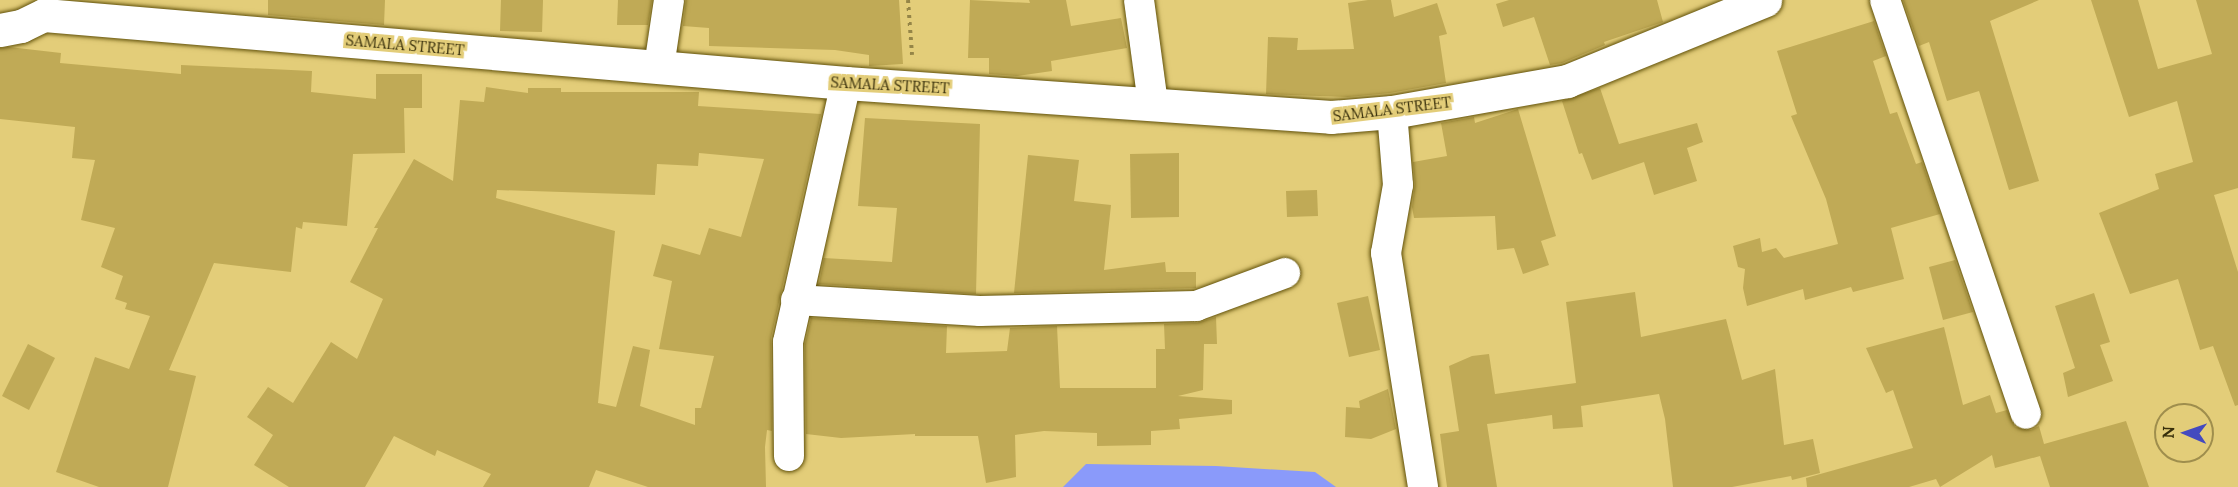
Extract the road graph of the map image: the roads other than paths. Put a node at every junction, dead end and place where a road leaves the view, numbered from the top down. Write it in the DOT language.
graph roads {
  1 [pos="669,0"];
  2 [pos="1139,0"];
  3 [pos="1765,0"];
  4 [pos="1885,0"];
  5 [pos="22,18"];
  6 [pos="659,67"];
  7 [pos="846,83"];
  8 [pos="1153,104"];
  9 [pos="1392,112"];
  10 [pos="1285,273"];
  11 [pos="796,300"];
  12 [pos="2026,414"];
  13 [pos="789,456"];
  14 [pos="1423,487"];
  1 -- 6 [label="street"];
  2 -- 8 [label="street"];
  3 -- 9 [label="street, SAMALA STREET"];
  4 -- 12 [label="street"];
  5 -- 6 [label="street, SAMALA STREET"];
  6 -- 7 [label="street, SAMALA STREET"];
  7 -- 8 [label="street, SAMALA STREET"];
  7 -- 11 [label="street"];
  8 -- 9 [label="street, SAMALA STREET"];
  9 -- 14 [label="street"];
  10 -- 11 [label="street"];
  11 -- 13 [label="street"];
}
